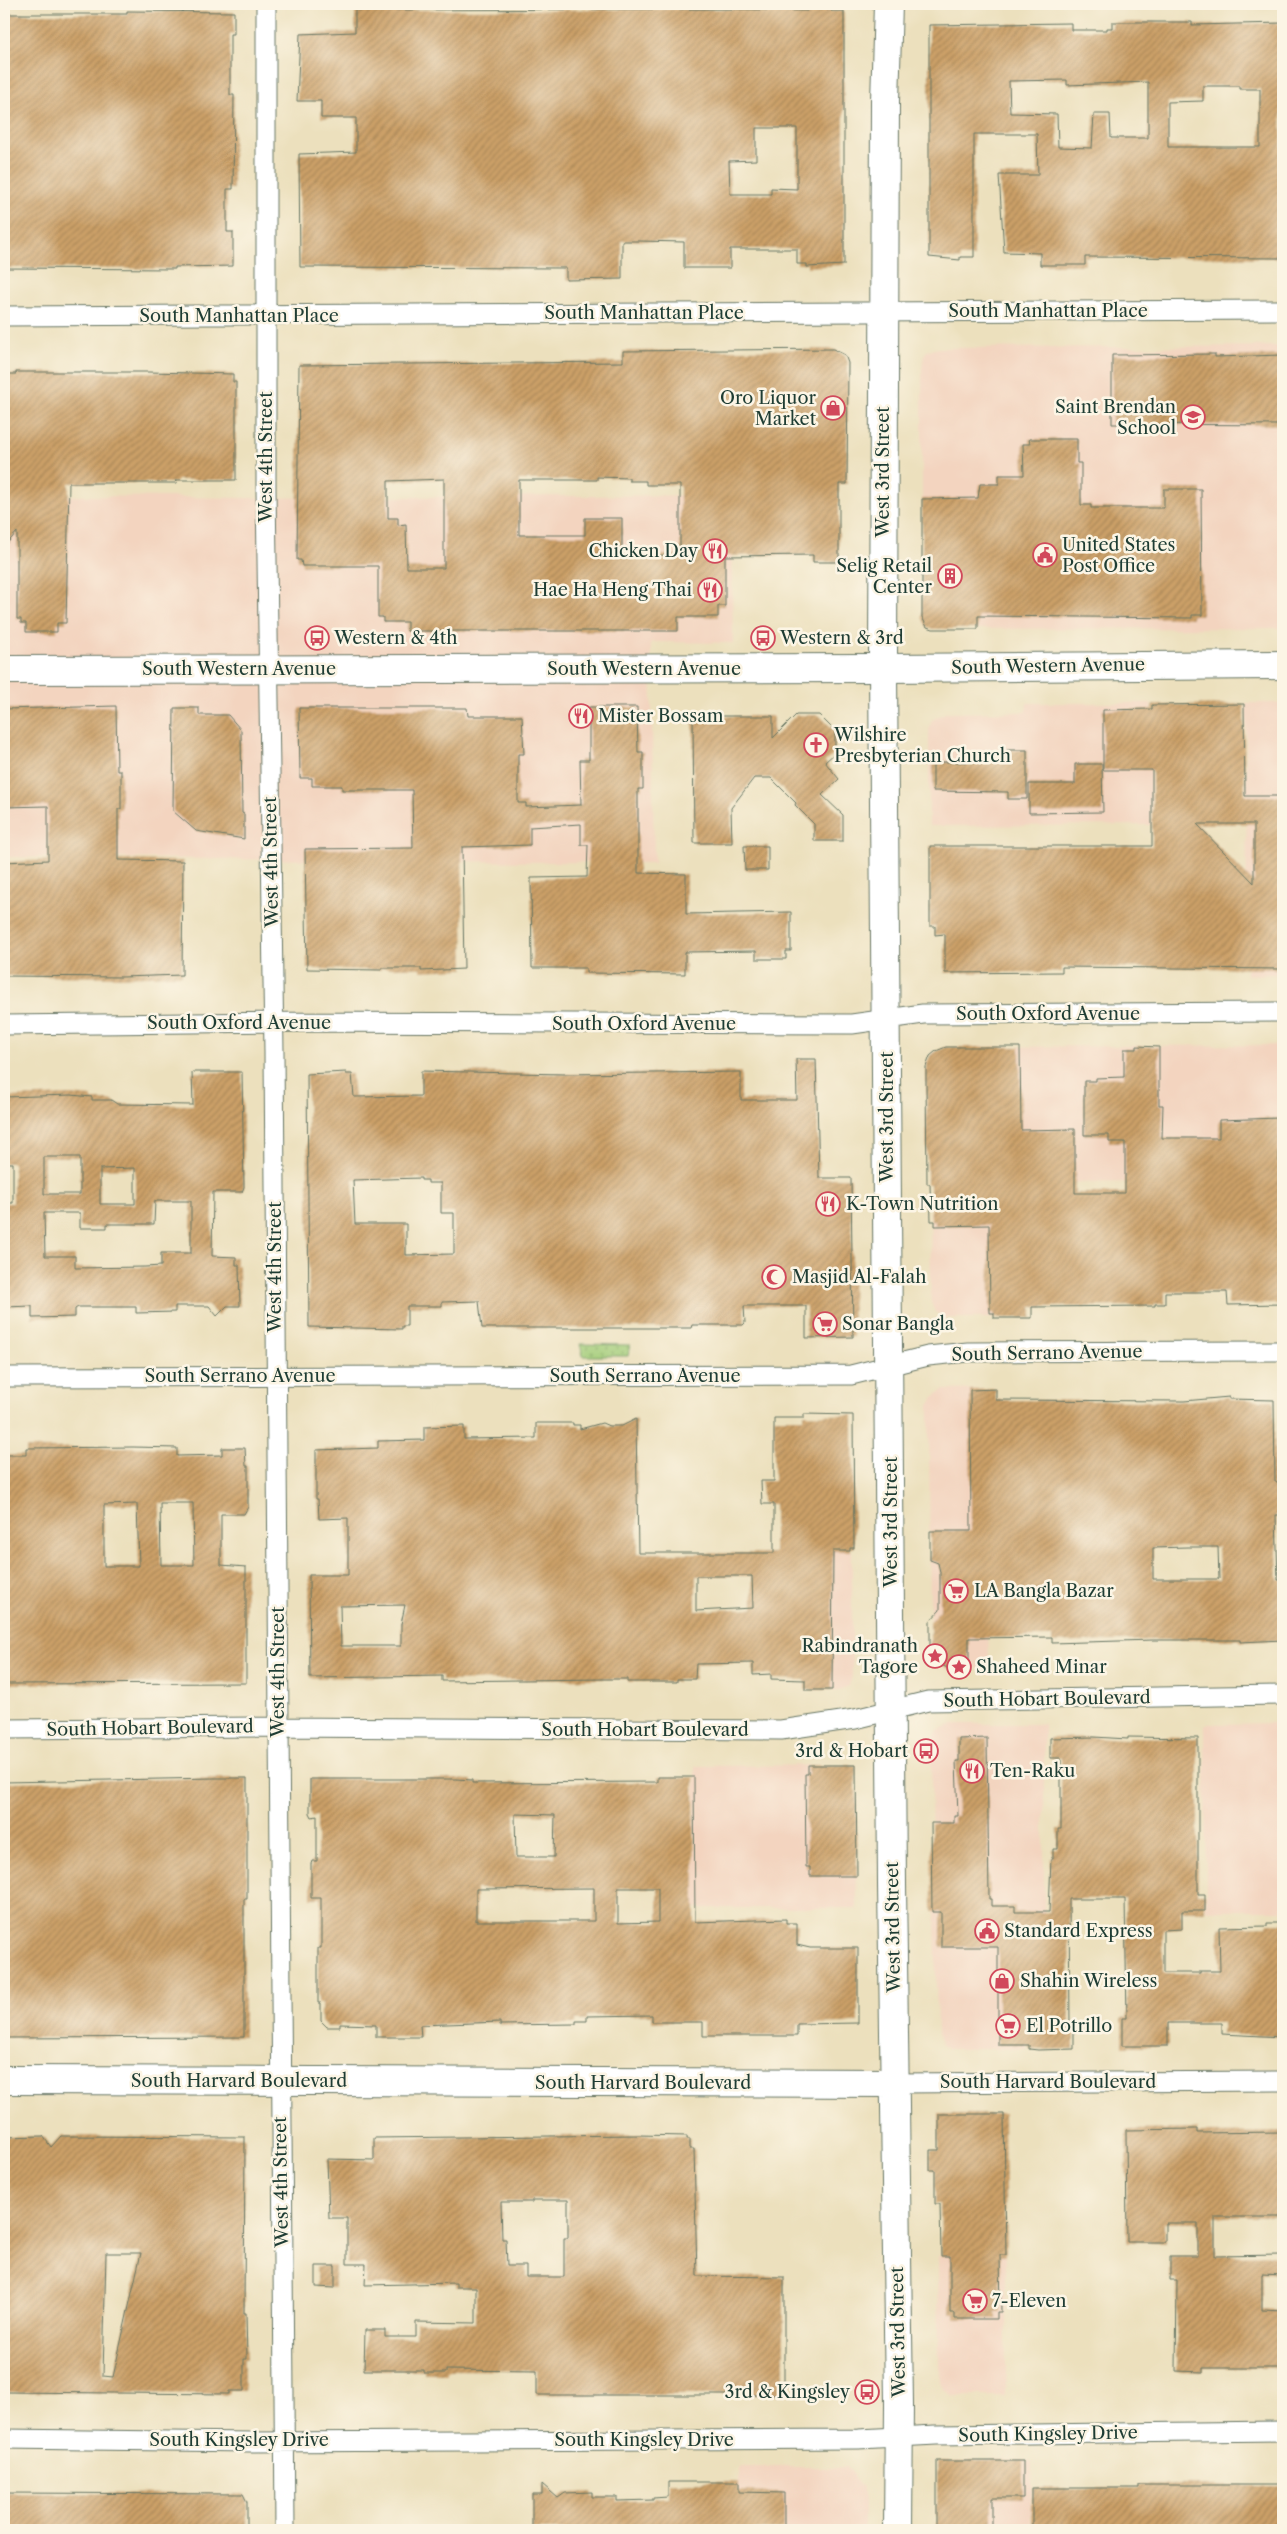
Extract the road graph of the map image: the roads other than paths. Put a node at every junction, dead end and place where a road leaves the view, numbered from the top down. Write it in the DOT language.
graph roads {
  1 [pos="266,4"];
  2 [pos="888,4"];
  3 [pos="1283,310"];
  4 [pos="884,311"];
  5 [pos="4,316"];
  6 [pos="265,316"];
  7 [pos="1283,665"];
  8 [pos="269,668"];
  9 [pos="883,668"];
  10 [pos="4,670"];
  11 [pos="1283,1012"];
  12 [pos="886,1020"];
  13 [pos="274,1022"];
  14 [pos="4,1025"];
  15 [pos="1283,1351"];
  16 [pos="890,1367"];
  17 [pos="275,1376"];
  18 [pos="4,1377"];
  19 [pos="1283,1695"];
  20 [pos="892,1710"];
  21 [pos="278,1727"];
  22 [pos="4,1729"];
  23 [pos="4,2080"];
  24 [pos="280,2081"];
  25 [pos="1283,2081"];
  26 [pos="895,2083"];
  27 [pos="1283,2431"];
  28 [pos="898,2436"];
  29 [pos="4,2439"];
  30 [pos="285,2441"];
  31 [pos="285,2530"];
  32 [pos="898,2530"];
  1 -- 6 [label="street, West 4th Street"];
  2 -- 4 [label="main road, West 3rd Street"];
  3 -- 4 [label="street, South Manhattan Place"];
  4 -- 6 [label="street, South Manhattan Place"];
  4 -- 9 [label="main road, West 3rd Street"];
  5 -- 6 [label="street, South Manhattan Place"];
  6 -- 8 [label="street, West 4th Street"];
  7 -- 9 [label="main road, South Western Avenue"];
  8 -- 9 [label="main road, South Western Avenue"];
  8 -- 10 [label="main road, South Western Avenue"];
  8 -- 13 [label="street, West 4th Street"];
  9 -- 12 [label="main road, West 3rd Street"];
  11 -- 12 [label="street, South Oxford Avenue"];
  12 -- 13 [label="street, South Oxford Avenue"];
  12 -- 16 [label="main road, West 3rd Street"];
  13 -- 14 [label="street, South Oxford Avenue"];
  13 -- 17 [label="street, West 4th Street"];
  15 -- 16 [label="street, South Serrano Avenue"];
  16 -- 17 [label="street, South Serrano Avenue"];
  16 -- 20 [label="main road, West 3rd Street"];
  17 -- 18 [label="street, South Serrano Avenue"];
  17 -- 21 [label="street, West 4th Street"];
  19 -- 20 [label="street, South Hobart Boulevard"];
  20 -- 21 [label="street, South Hobart Boulevard"];
  20 -- 26 [label="main road, West 3rd Street"];
  21 -- 22 [label="street, South Hobart Boulevard"];
  21 -- 24 [label="street, West 4th Street"];
  23 -- 24 [label="main road, South Harvard Boulevard"];
  24 -- 26 [label="main road, South Harvard Boulevard"];
  24 -- 30 [label="street, West 4th Street"];
  25 -- 26 [label="street, South Harvard Boulevard"];
  26 -- 28 [label="main road, West 3rd Street"];
  27 -- 28 [label="street, South Kingsley Drive"];
  28 -- 30 [label="street, South Kingsley Drive"];
  28 -- 32 [label="main road, West 3rd Street"];
  29 -- 30 [label="street, South Kingsley Drive"];
  30 -- 31 [label="street, West 4th Street"];
}
